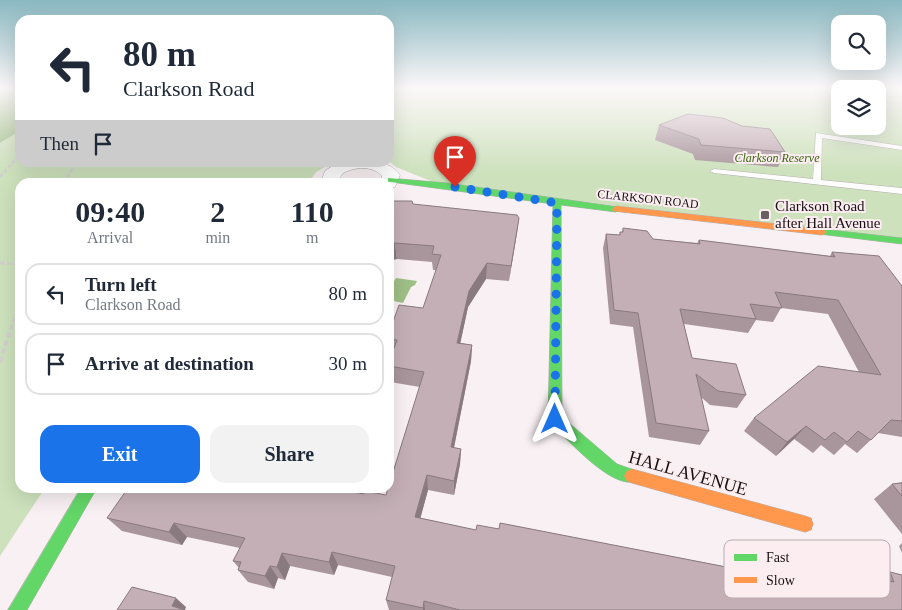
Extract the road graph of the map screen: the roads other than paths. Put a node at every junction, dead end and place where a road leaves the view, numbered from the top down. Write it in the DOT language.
graph roads {
  1 [pos="902,148"];
  2 [pos="342,167"];
  3 [pos="381,167"];
  4 [pos="714,171"];
  5 [pos="329,178"];
  6 [pos="389,178"];
  7 [pos="394,181"];
  8 [pos="817,182"];
  9 [pos="902,191"];
  10 [pos="557,203"];
  11 [pos="902,241"];
  12 [pos="86,493"];
  13 [pos="805,524"];
  14 [pos="18,610"];
  1 -- 8 [label="lane"];
  2 -- 5 [label="street"];
  3 -- 6 [label="street"];
  4 -- 8 [label="lane"];
  7 -- 10 [label="street, CLARKSON ROAD"];
  8 -- 9 [label="lane"];
  10 -- 11 [label="street, CLARKSON ROAD"];
  10 -- 13 [label="street, HALL AVENUE"];
  12 -- 14 [label="street"];
}
